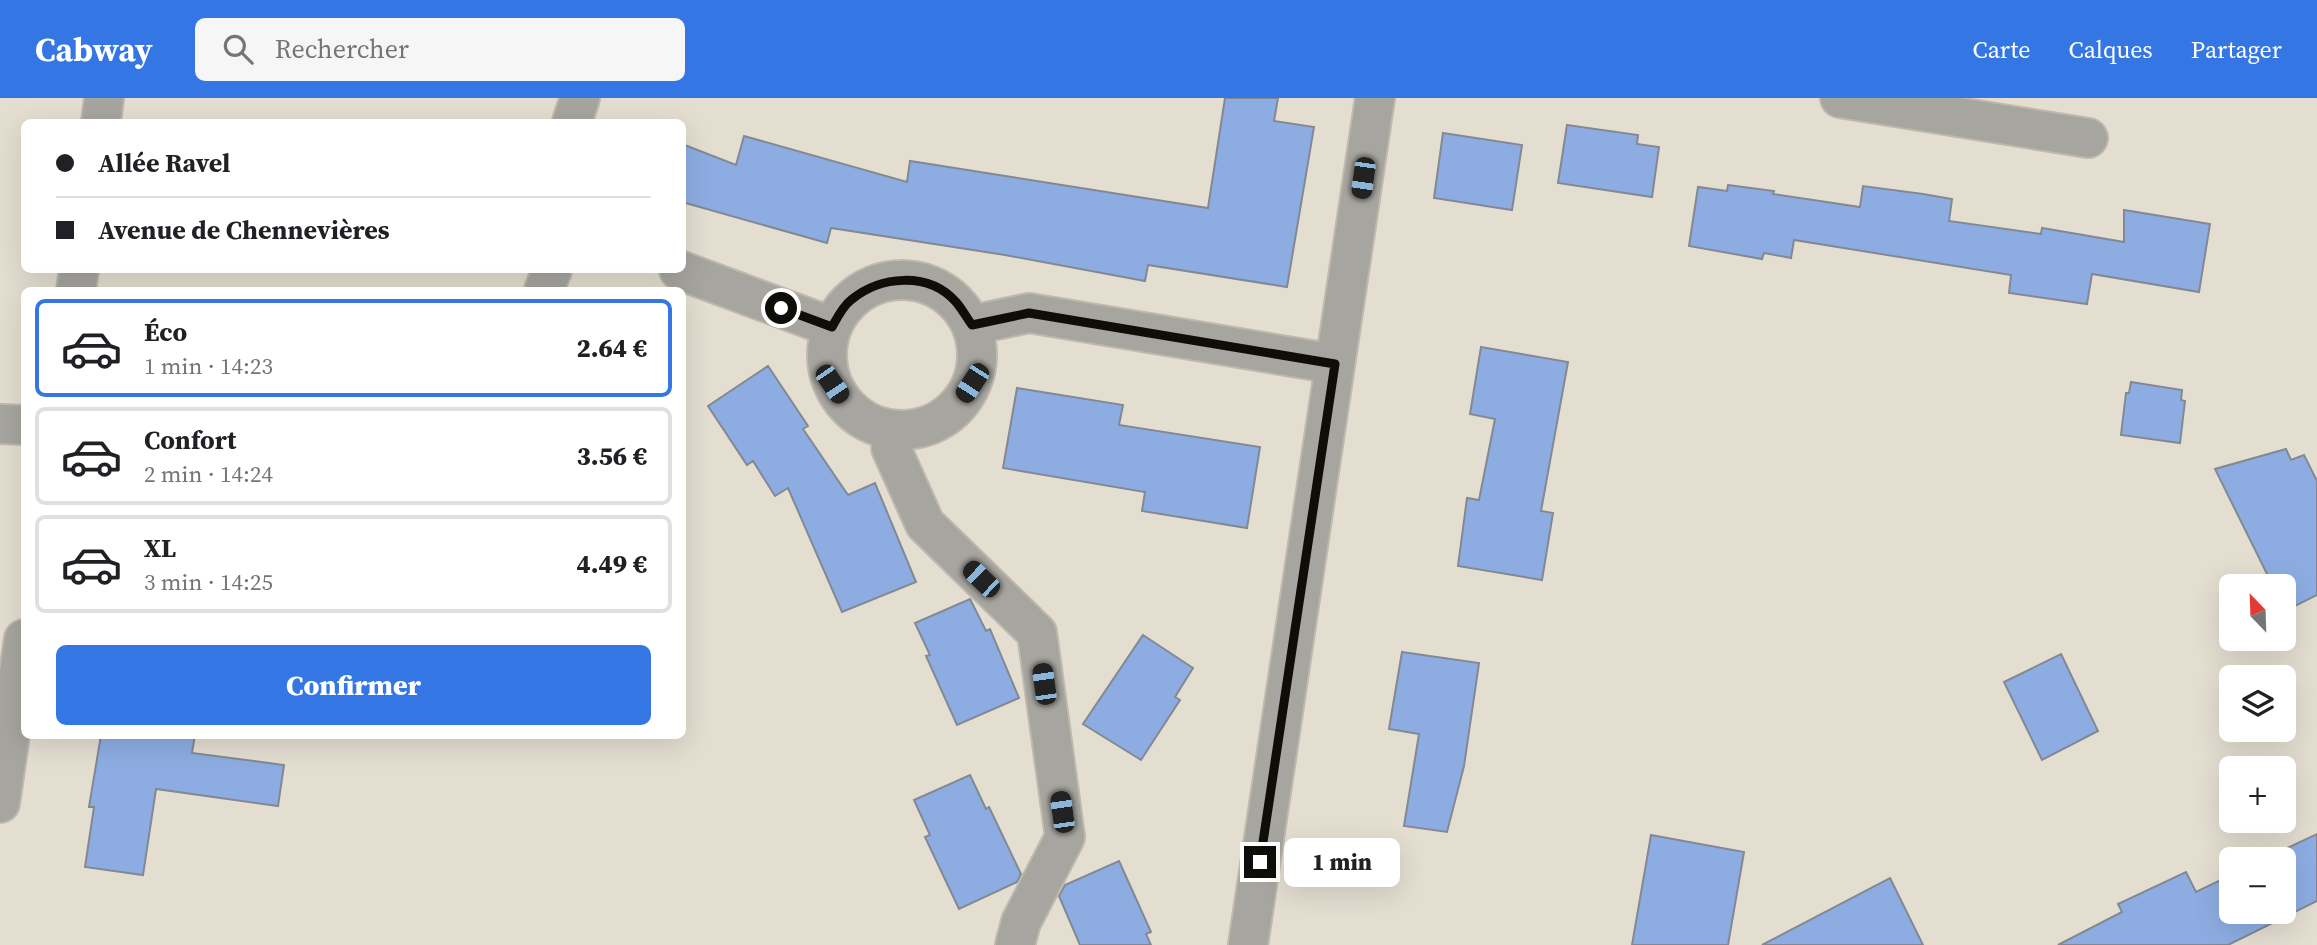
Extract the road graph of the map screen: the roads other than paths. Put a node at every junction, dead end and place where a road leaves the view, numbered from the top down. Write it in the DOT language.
graph roads {
  1 [pos="104,98"];
  2 [pos="580,98"];
  3 [pos="1375,98"];
  4 [pos="1840,98"];
  5 [pos="101,119"];
  6 [pos="573,119"];
  7 [pos="2088,138"];
  8 [pos="686,273"];
  9 [pos="972,325"];
  10 [pos="832,327"];
  11 [pos="1335,364"];
  12 [pos="0,424"];
  13 [pos="21,425"];
  14 [pos="891,429"];
  15 [pos="21,660"];
  16 [pos="0,803"];
  17 [pos="1015,945"];
  18 [pos="1248,945"];
  1 -- 5 [label="street"];
  2 -- 6 [label="street"];
  3 -- 11 [label="street"];
  4 -- 7 [label="street"];
  8 -- 10 [label="street"];
  9 -- 10 [label="street"];
  9 -- 11 [label="street"];
  9 -- 14 [label="street"];
  10 -- 14 [label="street"];
  11 -- 18 [label="street"];
  12 -- 13 [label="street"];
  14 -- 17 [label="street"];
  15 -- 16 [label="street"];
}
